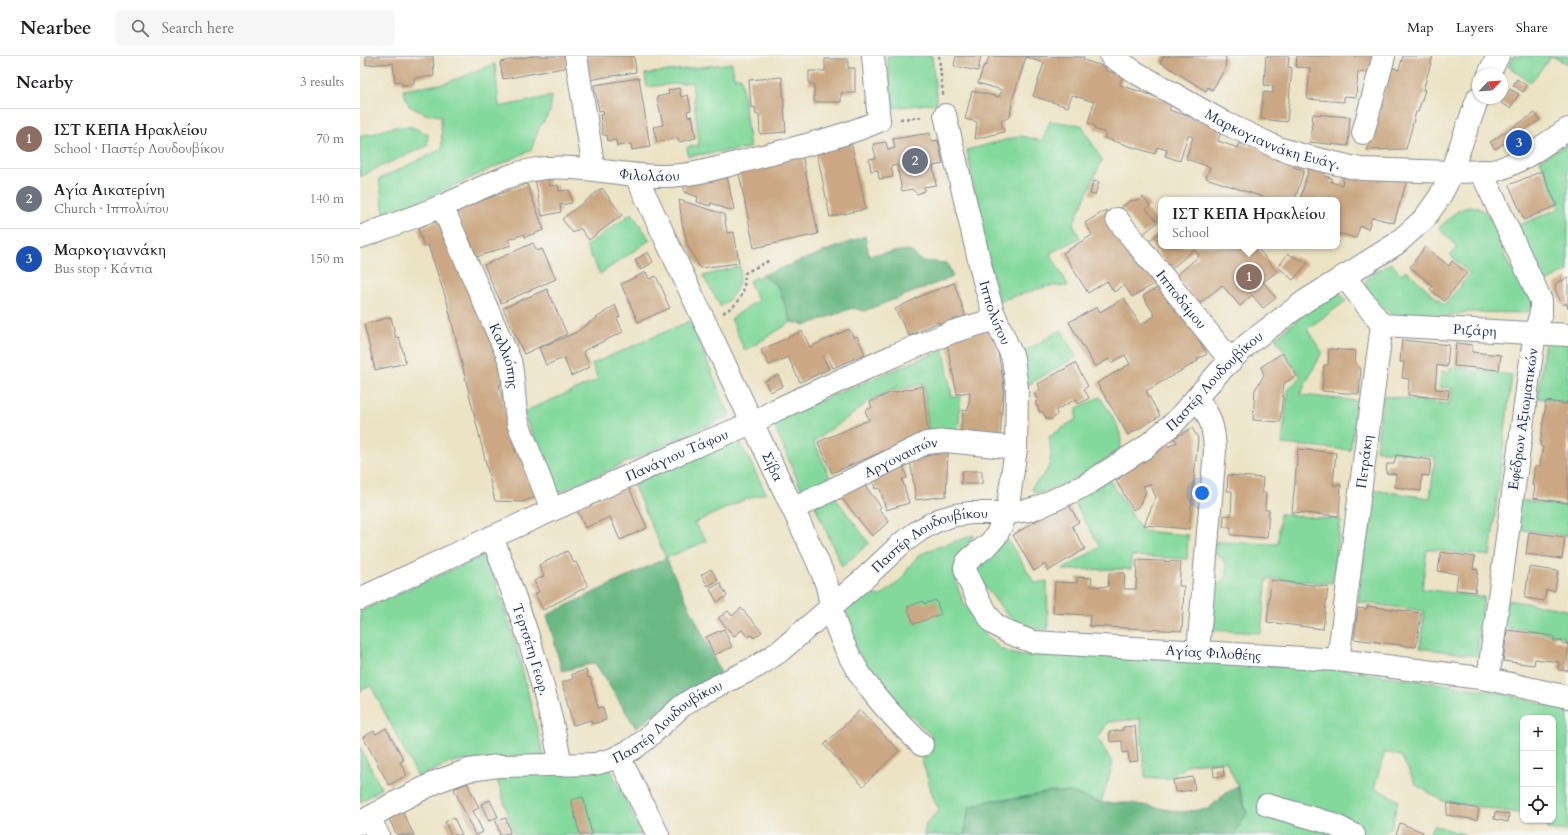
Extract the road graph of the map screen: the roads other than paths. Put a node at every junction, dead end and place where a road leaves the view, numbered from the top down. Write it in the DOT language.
graph roads {
  1 [pos="576,56"];
  2 [pos="874,56"];
  3 [pos="1384,56"];
  4 [pos="1498,56"];
  5 [pos="1120,59"];
  6 [pos="1492,68"];
  7 [pos="1476,104"];
  8 [pos="945,115"];
  9 [pos="1568,129"];
  10 [pos="1363,133"];
  11 [pos="594,170"];
  12 [pos="1481,171"];
  13 [pos="1451,172"];
  14 [pos="636,176"];
  15 [pos="442,206"];
  16 [pos="1117,220"];
  17 [pos="360,237"];
  18 [pos="1344,276"];
  19 [pos="996,319"];
  20 [pos="1382,326"];
  21 [pos="1535,333"];
  22 [pos="1568,334"];
  23 [pos="1231,361"];
  24 [pos="1197,398"];
  25 [pos="752,423"];
  26 [pos="1016,448"];
  27 [pos="793,509"];
  28 [pos="552,510"];
  29 [pos="1007,513"];
  30 [pos="492,536"];
  31 [pos="360,599"];
  32 [pos="831,606"];
  33 [pos="1198,651"];
  34 [pos="1338,660"];
  35 [pos="1488,679"];
  36 [pos="1568,697"];
  37 [pos="922,745"];
  38 [pos="618,757"];
  39 [pos="561,765"];
  40 [pos="1268,805"];
  41 [pos="369,825"];
  42 [pos="658,835"];
  43 [pos="1354,835"];
  1 -- 11 [label="street"];
  2 -- 14 [label="street, Φιλολάου"];
  3 -- 10 [label="street"];
  4 -- 6 [label="street"];
  5 -- 13 [label="street, Μαρκογιαννάκη Ευάγ."];
  7 -- 13 [label="street, Παστέρ Λουδουβίκου"];
  8 -- 19 [label="street, Ιππολύτου"];
  9 -- 12 [label="street, Μαρκογιαννάκη Ευάγ."];
  11 -- 14 [label="street, Φιλολάου"];
  11 -- 15 [label="street, Φιλολάου"];
  12 -- 13 [label="street, Μαρκογιαννάκη Ευάγ."];
  12 -- 21 [label="street, Εφέδρων Αξιωματικών"];
  13 -- 18 [label="street, Παστέρ Λουδουβίκου"];
  14 -- 25 [label="street, Σίβα"];
  15 -- 17 [label="street, Φιλολάου"];
  15 -- 28 [label="street, Καλλιόπης"];
  16 -- 23 [label="street, Ιπποδάμου"];
  18 -- 20 [label="street"];
  18 -- 23 [label="street, Παστέρ Λουδουβίκου"];
  19 -- 25 [label="street, Πανάγιου Τάφου"];
  19 -- 26 [label="street, Ιππολύτου"];
  20 -- 21 [label="street, Ριζάρη"];
  20 -- 34 [label="street, Πετράκη"];
  21 -- 22 [label="street, Ριζάρη"];
  21 -- 35 [label="street, Εφέδρων Αξιωματικών"];
  23 -- 24 [label="street, Παστέρ Λουδουβίκου"];
  24 -- 29 [label="street, Παστέρ Λουδουβίκου"];
  24 -- 33 [label="street"];
  25 -- 27 [label="street, Σίβα"];
  25 -- 28 [label="street, Πανάγιου Τάφου"];
  26 -- 27 [label="street, Αργοναυτών"];
  26 -- 29 [label="street, Ιππολύτου"];
  27 -- 32 [label="street, Σίβα"];
  28 -- 30 [label="street, Πανάγιου Τάφου"];
  29 -- 32 [label="street, Παστέρ Λουδουβίκου"];
  29 -- 33 [label="street, Αγίας Φιλοθέης"];
  30 -- 31 [label="street, Πανάγιου Τάφου"];
  30 -- 39 [label="street, Τερτσέτη Γεωρ."];
  32 -- 37 [label="street, Σίβα"];
  32 -- 38 [label="street, Παστέρ Λουδουβίκου"];
  33 -- 34 [label="street, Αγίας Φιλοθέης"];
  34 -- 35 [label="street, Αγίας Φιλοθέης"];
  35 -- 36 [label="street, Αγίας Φιλοθέης"];
  38 -- 39 [label="street, Παστέρ Λουδουβίκου"];
  38 -- 42 [label="street"];
  39 -- 41 [label="street, Παστέρ Λουδουβίκου"];
  40 -- 43 [label="street"];
}
